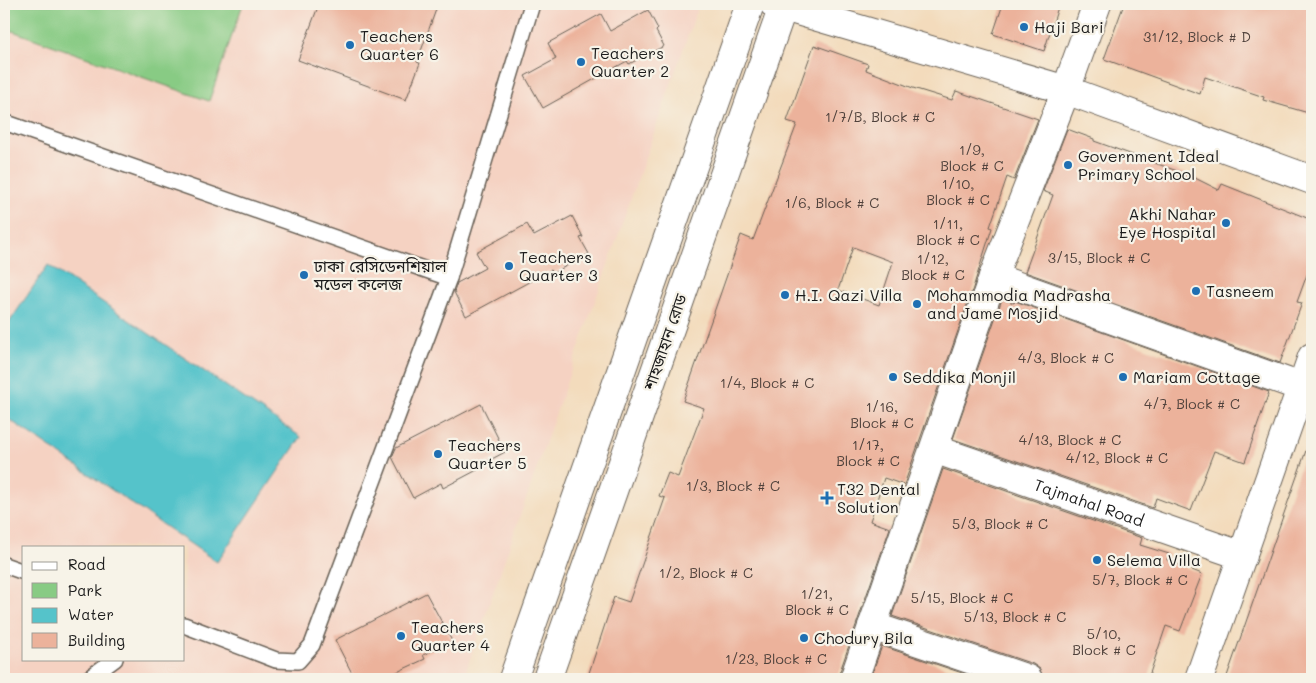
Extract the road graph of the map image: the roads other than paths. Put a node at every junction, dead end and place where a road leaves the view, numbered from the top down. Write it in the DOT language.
graph roads {
  1 [pos="532,4"];
  2 [pos="750,4"];
  3 [pos="1097,4"];
  4 [pos="780,5"];
  5 [pos="1066,90"];
  6 [pos="4,122"];
  7 [pos="1312,180"];
  8 [pos="993,277"];
  9 [pos="449,278"];
  10 [pos="1312,357"];
  11 [pos="1301,387"];
  12 [pos="934,449"];
  13 [pos="1243,556"];
  14 [pos="4,565"];
  15 [pos="22,571"];
  16 [pos="185,625"];
  17 [pos="872,626"];
  18 [pos="114,660"];
  19 [pos="88,679"];
  20 [pos="513,679"];
  21 [pos="546,679"];
  22 [pos="854,679"];
  23 [pos="1028,679"];
  24 [pos="1199,679"];
  1 -- 9 [label="lane"];
  2 -- 20 [label="street, শাহজাহান রোড"];
  3 -- 5 [label="street"];
  4 -- 5 [label="street"];
  4 -- 21 [label="street, শাহজাহান রোড"];
  5 -- 7 [label="street"];
  5 -- 8 [label="street"];
  6 -- 9 [label="lane"];
  8 -- 11 [label="street"];
  8 -- 12 [label="street"];
  9 -- 16 [label="lane"];
  10 -- 11 [label="street"];
  11 -- 13 [label="street"];
  12 -- 13 [label="street, Tajmahal Road"];
  12 -- 17 [label="street"];
  13 -- 24 [label="street"];
  14 -- 15 [label="lane"];
  17 -- 22 [label="street"];
  17 -- 23 [label="street"];
  18 -- 19 [label="lane"];
}
